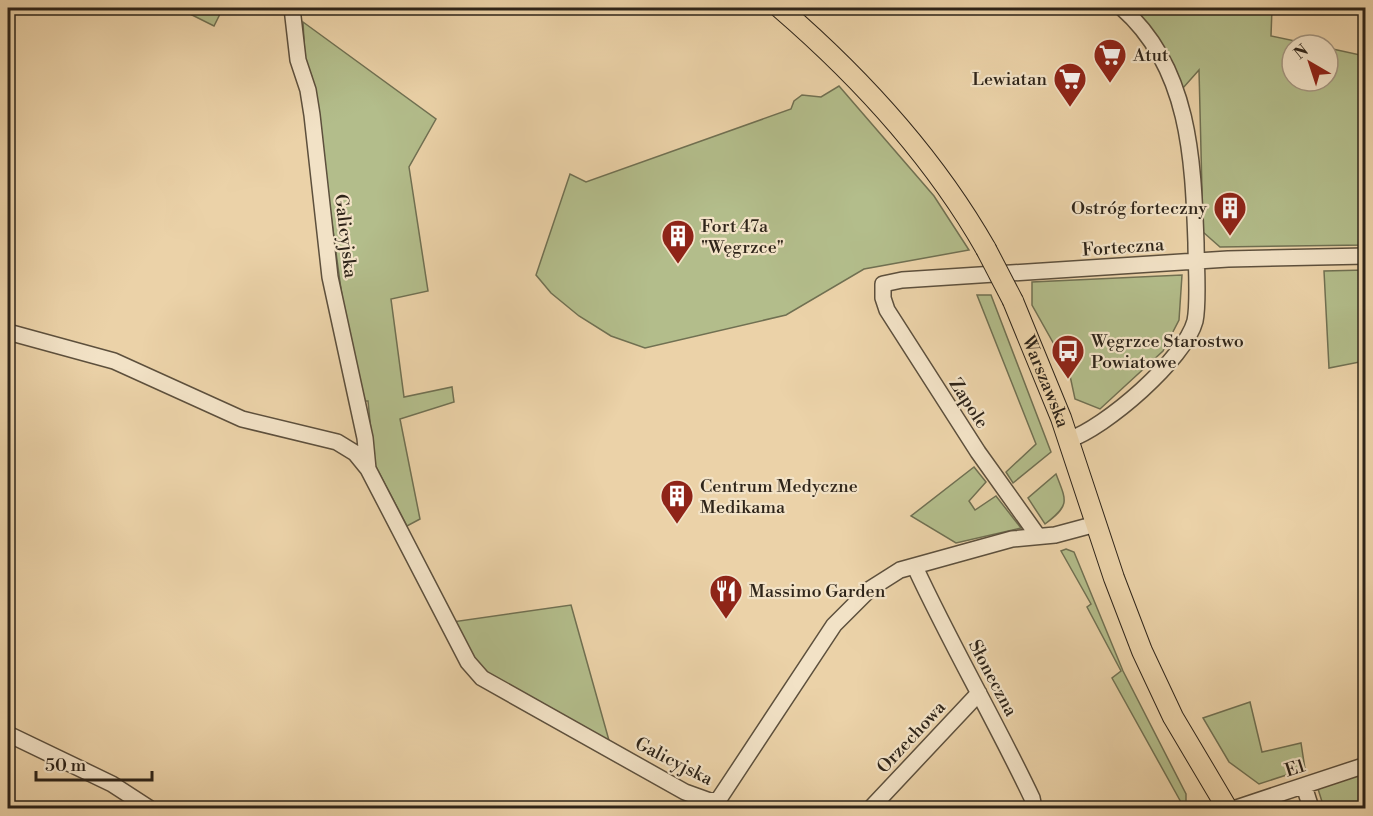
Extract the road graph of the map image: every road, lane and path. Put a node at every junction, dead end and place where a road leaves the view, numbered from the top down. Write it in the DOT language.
graph roads {
  1 [pos="292,8"];
  2 [pos="780,8"];
  3 [pos="1122,8"];
  4 [pos="1365,256"];
  5 [pos="1196,262"];
  6 [pos="883,284"];
  7 [pos="8,332"];
  8 [pos="1068,440"];
  9 [pos="368,469"];
  10 [pos="1096,524"];
  11 [pos="1038,536"];
  12 [pos="915,567"];
  13 [pos="979,693"];
  14 [pos="8,734"];
  15 [pos="1365,765"];
  16 [pos="1304,786"];
  17 [pos="149,808"];
  18 [pos="871,808"];
  19 [pos="1034,808"];
  20 [pos="1227,808"];
  21 [pos="1236,808"];
  22 [pos="1311,808"];
  1 -- 9 [label="street, Galicyjska"];
  2 -- 8 [label="main road, Warszawska, bridge"];
  3 -- 5 [label="street"];
  4 -- 5 [label="street, Forteczna"];
  5 -- 6 [label="street, Forteczna"];
  5 -- 8 [label="street"];
  6 -- 11 [label="street, Zapole"];
  7 -- 9 [label="street, Galicyjska"];
  8 -- 10 [label="main road, Warszawska"];
  9 -- 12 [label="street, Galicyjska"];
  10 -- 11 [label="street, Galicyjska"];
  10 -- 20 [label="main road, Warszawska"];
  11 -- 12 [label="street, Galicyjska"];
  12 -- 13 [label="street, Słoneczna"];
  13 -- 18 [label="street, Orzechowa"];
  13 -- 19 [label="street, Słoneczna"];
  14 -- 17 [label="street"];
  15 -- 16 [label="street, E1"];
  16 -- 21 [label="street, E1"];
  16 -- 22 [label="street"];
}
